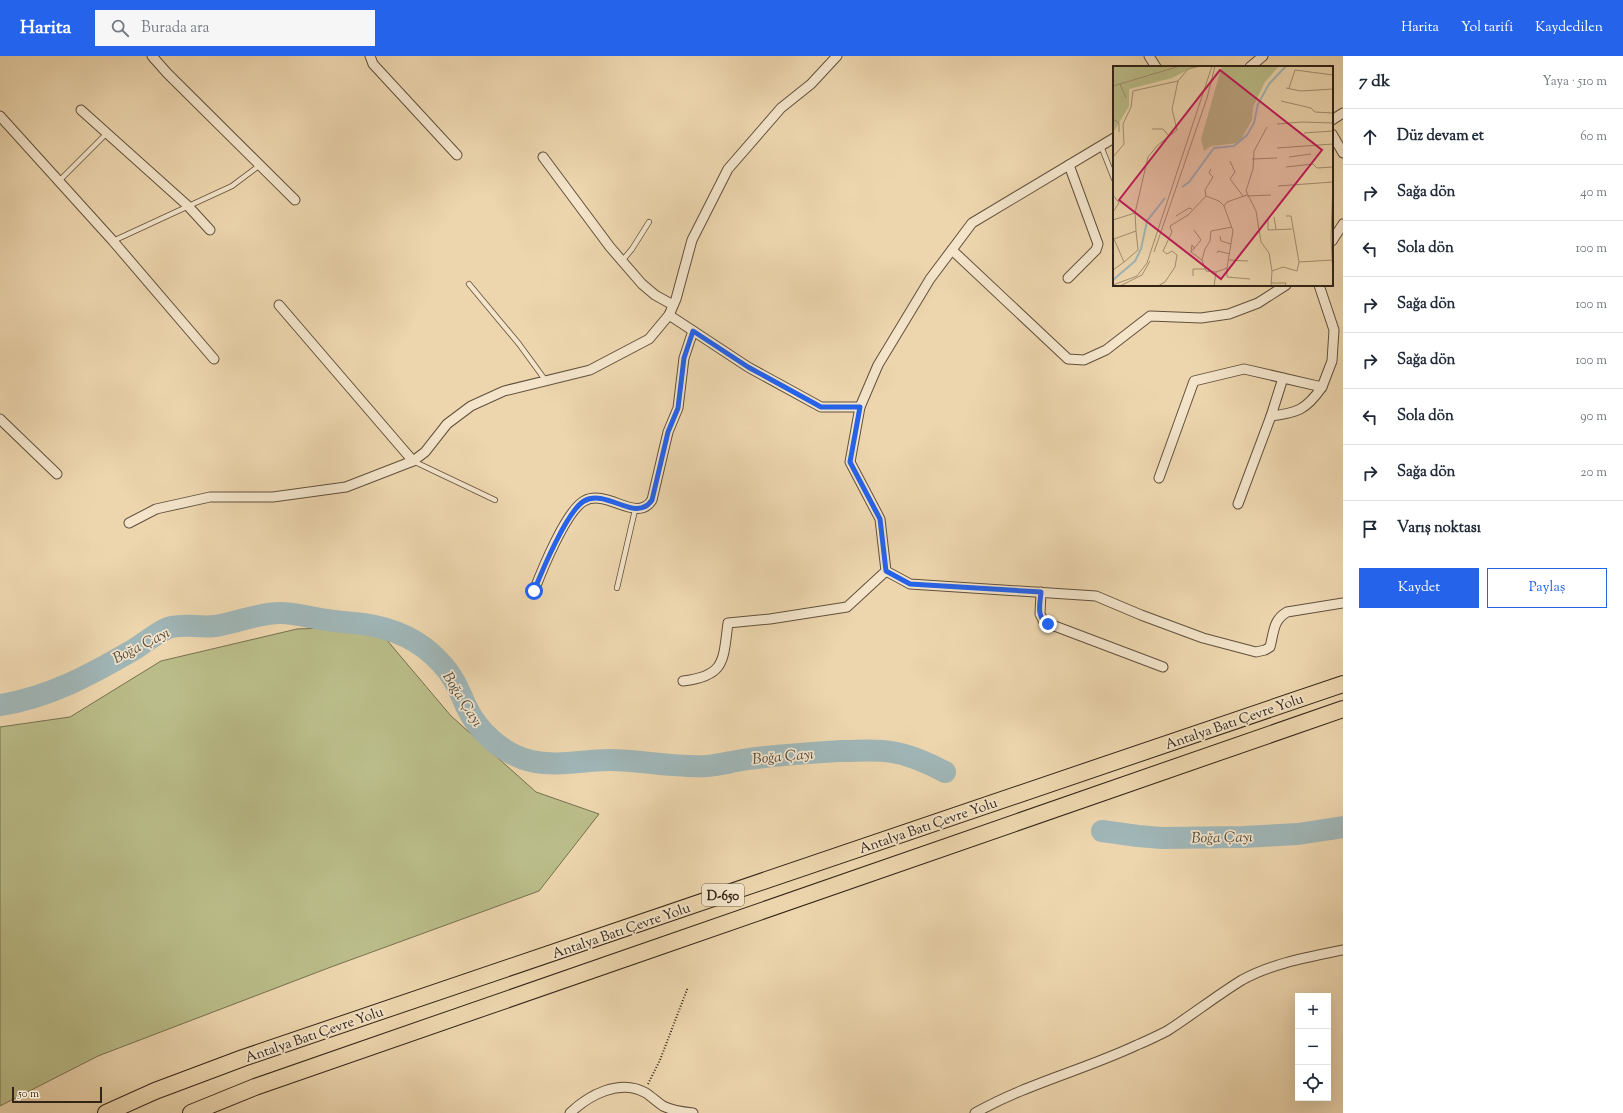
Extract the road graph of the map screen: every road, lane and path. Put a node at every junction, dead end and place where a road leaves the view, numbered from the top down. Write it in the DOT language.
graph roads {
  1 [pos="152,56"];
  2 [pos="370,56"];
  3 [pos="837,56"];
  4 [pos="1149,56"];
  5 [pos="1263,56"];
  6 [pos="1155,66"];
  7 [pos="1251,66"];
  8 [pos="81,110"];
  9 [pos="1343,113"];
  10 [pos="0,116"];
  11 [pos="1333,119"];
  12 [pos="107,133"];
  13 [pos="1333,136"];
  14 [pos="1113,139"];
  15 [pos="1101,146"];
  16 [pos="1343,153"];
  17 [pos="457,155"];
  18 [pos="543,157"];
  19 [pos="260,165"];
  20 [pos="1069,165"];
  21 [pos="1113,176"];
  22 [pos="59,181"];
  23 [pos="295,200"];
  24 [pos="188,206"];
  25 [pos="649,222"];
  26 [pos="1343,224"];
  27 [pos="210,230"];
  28 [pos="1333,239"];
  29 [pos="113,241"];
  30 [pos="952,250"];
  31 [pos="622,261"];
  32 [pos="1068,278"];
  33 [pos="469,284"];
  34 [pos="1285,286"];
  35 [pos="1319,286"];
  36 [pos="279,305"];
  37 [pos="673,306"];
  38 [pos="669,315"];
  39 [pos="693,331"];
  40 [pos="214,359"];
  41 [pos="1283,378"];
  42 [pos="546,381"];
  43 [pos="1322,387"];
  44 [pos="860,407"];
  45 [pos="1271,416"];
  46 [pos="0,419"];
  47 [pos="413,461"];
  48 [pos="57,474"];
  49 [pos="1158,478"];
  50 [pos="495,500"];
  51 [pos="1238,504"];
  52 [pos="635,510"];
  53 [pos="129,523"];
  54 [pos="886,571"];
  55 [pos="616,588"];
  56 [pos="534,591"];
  57 [pos="1041,592"];
  58 [pos="1343,603"];
  59 [pos="1163,668"];
  60 [pos="683,681"];
  61 [pos="1343,684"];
  62 [pos="1336,711"];
  63 [pos="1343,950"];
  64 [pos="688,987"];
  65 [pos="645,1092"];
  66 [pos="678,1112"];
  67 [pos="106,1113"];
  68 [pos="191,1113"];
  69 [pos="570,1113"];
  70 [pos="693,1113"];
  71 [pos="975,1113"];
  1 -- 19 [label="street"];
  2 -- 17 [label="street"];
  3 -- 37 [label="street"];
  4 -- 6 [label="street"];
  5 -- 7 [label="street"];
  8 -- 12 [label="street"];
  9 -- 11 [label="street"];
  10 -- 22 [label="street"];
  12 -- 22 [label="lane"];
  12 -- 24 [label="street"];
  13 -- 16 [label="street"];
  14 -- 15 [label="street"];
  15 -- 20 [label="street"];
  15 -- 21 [label="lane"];
  18 -- 31 [label="street"];
  19 -- 23 [label="street"];
  19 -- 24 [label="lane"];
  20 -- 30 [label="street"];
  20 -- 32 [label="street"];
  22 -- 29 [label="street"];
  24 -- 27 [label="street"];
  24 -- 29 [label="lane"];
  25 -- 31 [label="lane"];
  26 -- 28 [label="street"];
  29 -- 40 [label="street"];
  30 -- 34 [label="street"];
  30 -- 44 [label="street"];
  31 -- 37 [label="street"];
  33 -- 42 [label="lane"];
  35 -- 43 [label="street"];
  36 -- 47 [label="street"];
  37 -- 38 [label="street"];
  38 -- 39 [label="street"];
  38 -- 42 [label="street"];
  39 -- 44 [label="street"];
  39 -- 52 [label="street"];
  41 -- 43 [label="street"];
  41 -- 45 [label="street"];
  41 -- 49 [label="street"];
  42 -- 47 [label="street"];
  43 -- 45 [label="street"];
  44 -- 54 [label="street"];
  45 -- 51 [label="street"];
  46 -- 48 [label="street"];
  47 -- 50 [label="lane"];
  47 -- 53 [label="street"];
  52 -- 55 [label="lane"];
  52 -- 56 [label="street"];
  54 -- 57 [label="street"];
  54 -- 60 [label="street"];
  57 -- 58 [label="street"];
  57 -- 59 [label="street"];
  61 -- 67 [label="highway, Antalya Batı Çevre Yolu / D-650"];
  62 -- 68 [label="highway, Antalya Batı Çevre Yolu"];
  63 -- 71 [label="street"];
  64 -- 65 [label="path"];
  65 -- 66 [label="street"];
  65 -- 69 [label="street"];
  66 -- 70 [label="street"];
}
